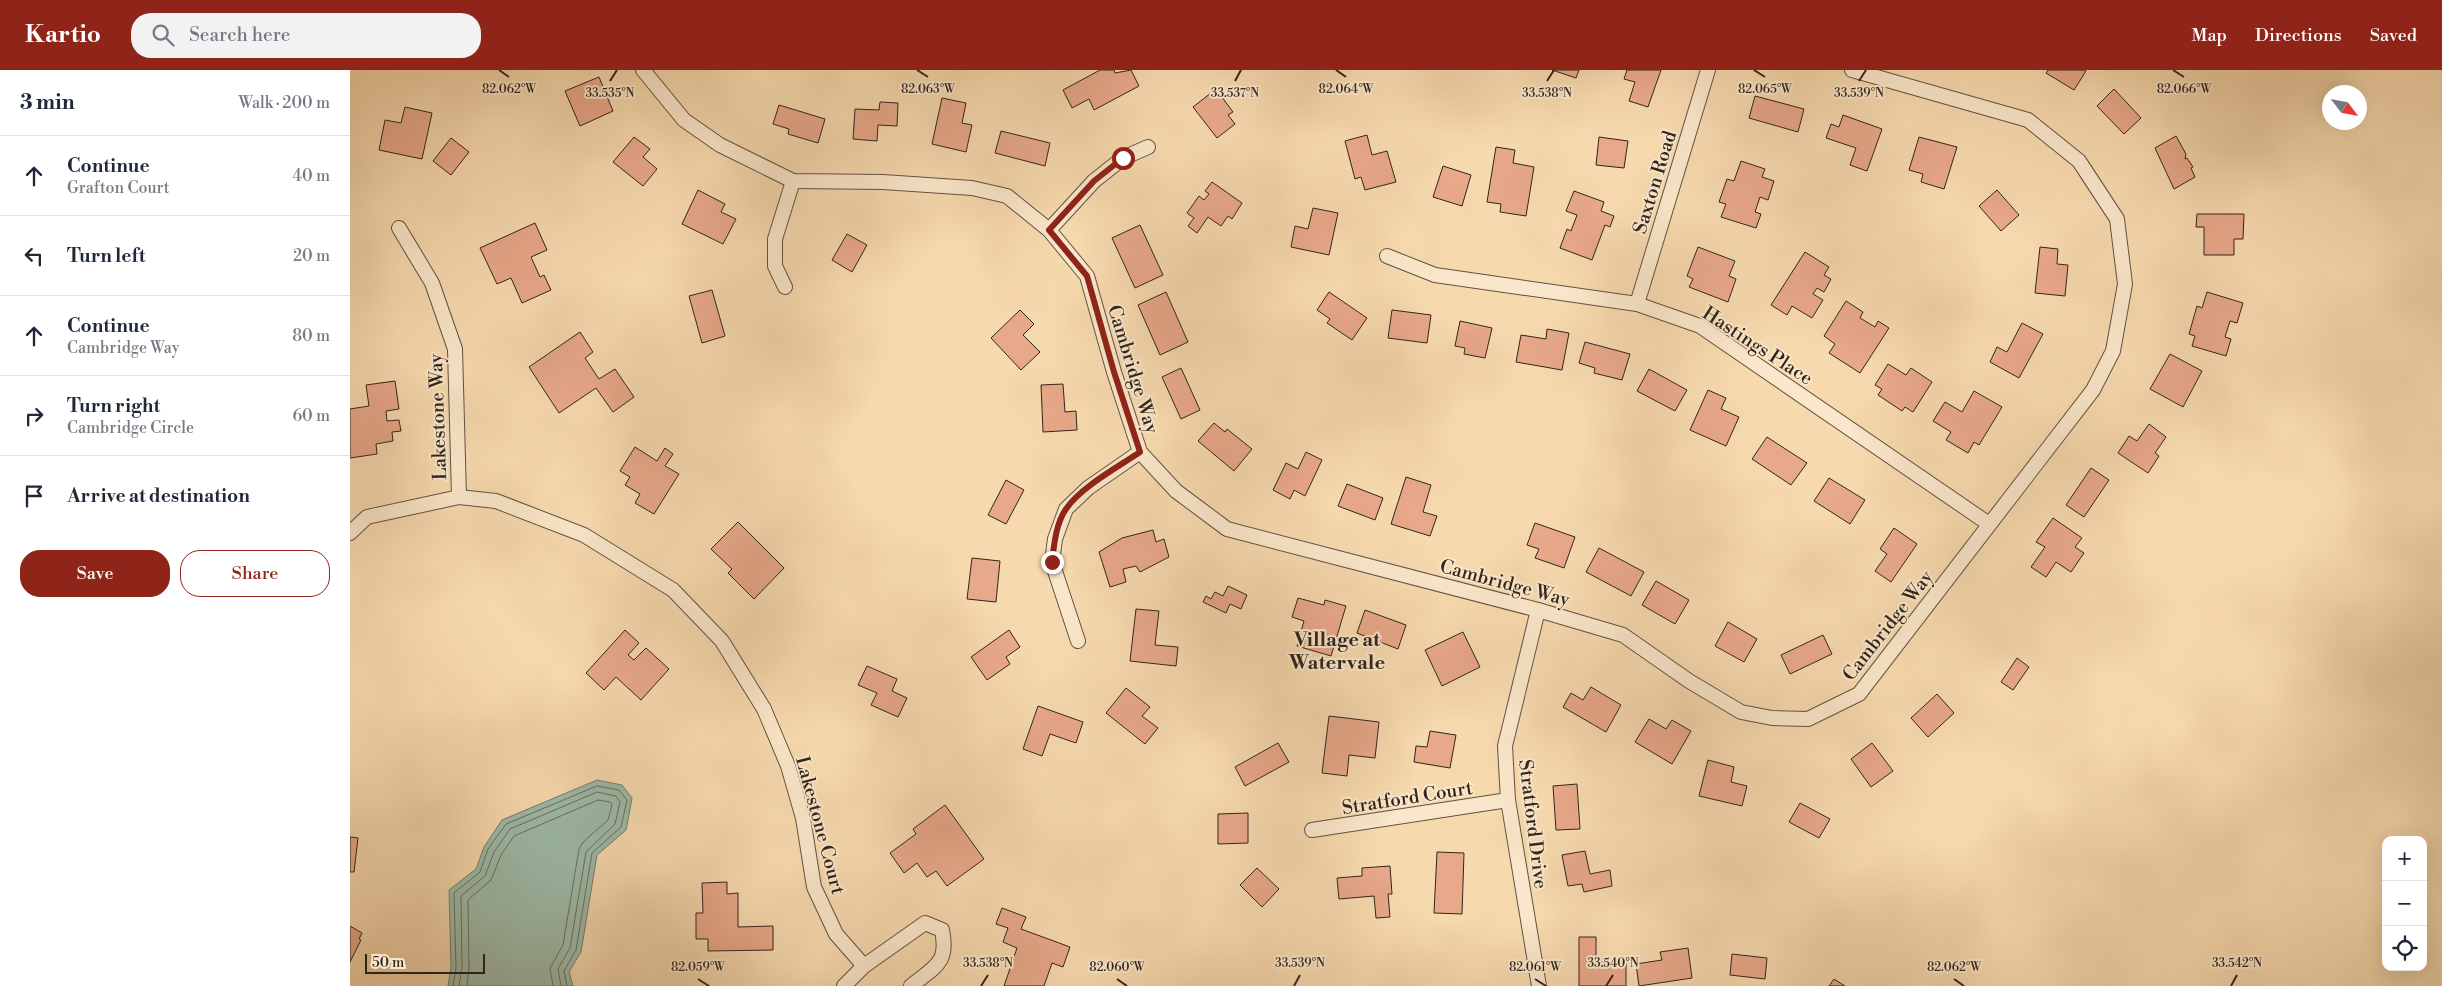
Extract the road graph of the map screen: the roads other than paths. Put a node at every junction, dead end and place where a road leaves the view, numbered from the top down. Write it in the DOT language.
graph roads {
  1 [pos="643,70"];
  2 [pos="1708,70"];
  3 [pos="1852,70"];
  4 [pos="1148,147"];
  5 [pos="793,181"];
  6 [pos="399,228"];
  7 [pos="1049,230"];
  8 [pos="1387,256"];
  9 [pos="785,287"];
  10 [pos="1637,304"];
  11 [pos="1140,452"];
  12 [pos="459,497"];
  13 [pos="1989,524"];
  14 [pos="350,534"];
  15 [pos="1538,610"];
  16 [pos="1078,640"];
  17 [pos="1508,800"];
  18 [pos="1312,830"];
  19 [pos="864,966"];
  20 [pos="844,986"];
  21 [pos="911,986"];
  22 [pos="1539,986"];
  1 -- 5 [label="street"];
  2 -- 10 [label="street, Saxton Road"];
  3 -- 13 [label="street, Cambridge Way"];
  4 -- 7 [label="street"];
  5 -- 7 [label="street"];
  5 -- 9 [label="street"];
  6 -- 12 [label="street, Lakestone Way"];
  7 -- 11 [label="street, Cambridge Way"];
  8 -- 10 [label="street, Hastings Place"];
  10 -- 13 [label="street, Hastings Place"];
  11 -- 15 [label="street, Cambridge Way"];
  11 -- 16 [label="street"];
  12 -- 14 [label="street, Lakestone Court"];
  12 -- 19 [label="street, Lakestone Court"];
  13 -- 15 [label="street, Cambridge Way"];
  15 -- 17 [label="street, Stratford Drive"];
  17 -- 18 [label="street, Stratford Court"];
  17 -- 22 [label="street, Stratford Drive"];
  19 -- 20 [label="street"];
  19 -- 21 [label="street"];
}
